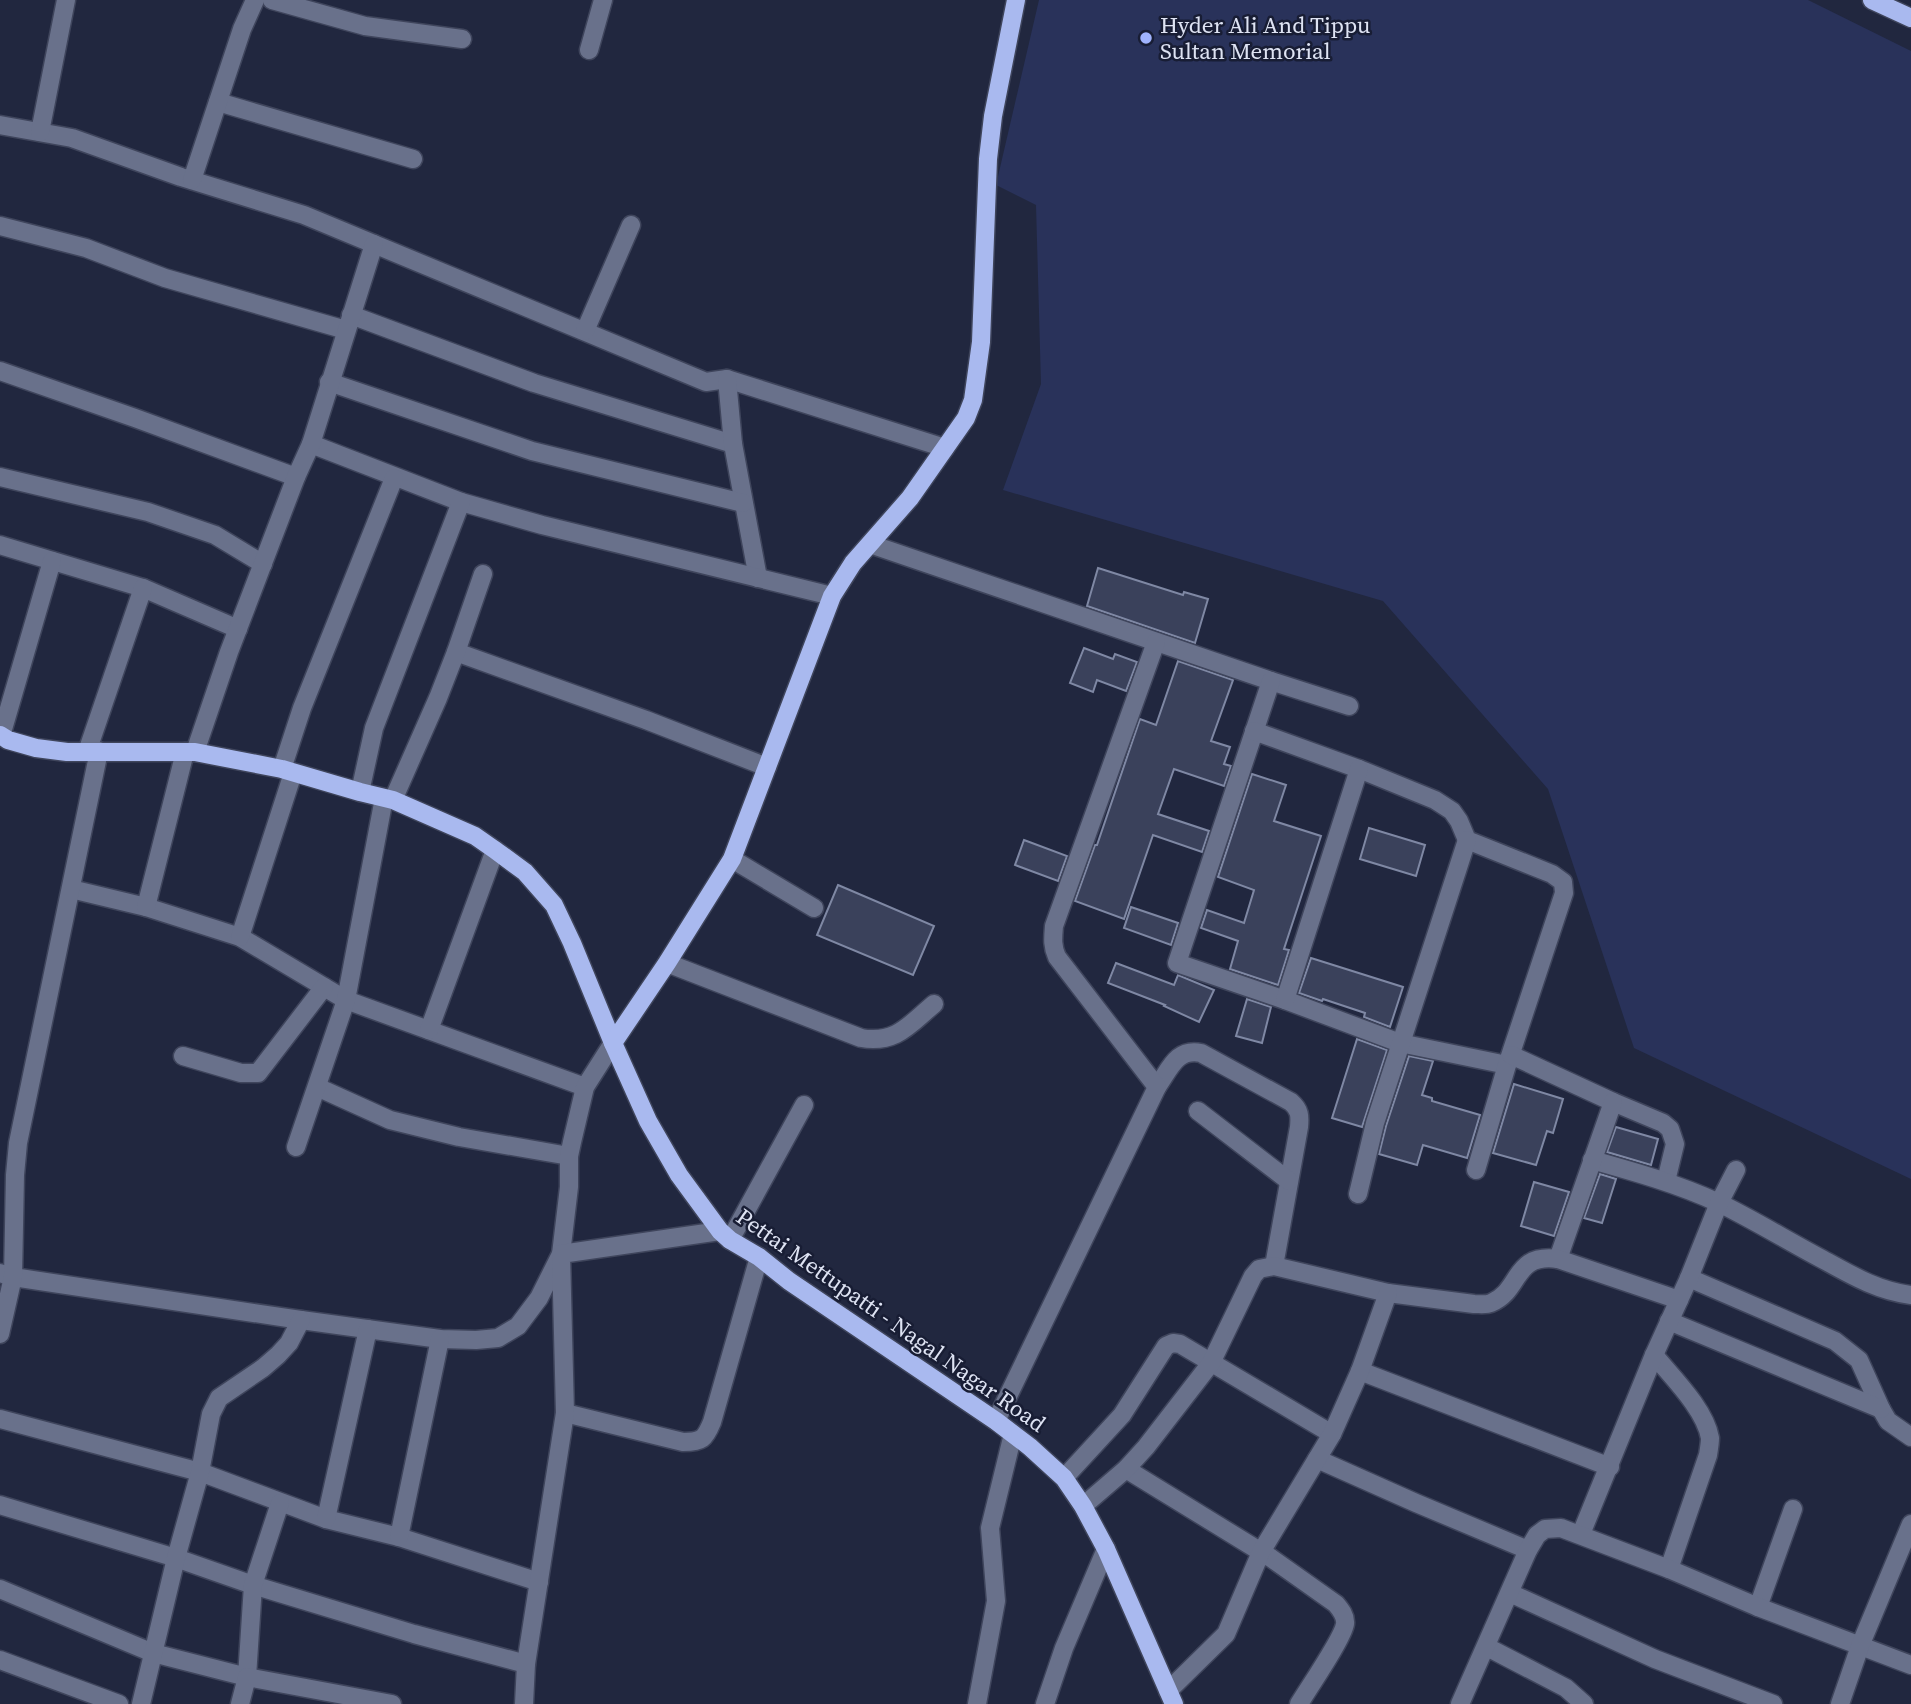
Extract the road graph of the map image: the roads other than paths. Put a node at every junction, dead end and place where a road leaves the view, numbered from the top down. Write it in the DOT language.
graph roads {
  1 [pos="66,0"];
  2 [pos="255,0"];
  3 [pos="272,0"];
  4 [pos="603,0"];
  5 [pos="1016,0"];
  6 [pos="1871,0"];
  7 [pos="1911,18"];
  8 [pos="462,39"];
  9 [pos="589,50"];
  10 [pos="218,102"];
  11 [pos="0,125"];
  12 [pos="40,132"];
  13 [pos="413,159"];
  14 [pos="192,180"];
  15 [pos="631,225"];
  16 [pos="0,226"];
  17 [pos="374,244"];
  18 [pos="349,322"];
  19 [pos="585,331"];
  20 [pos="0,371"];
  21 [pos="727,379"];
  22 [pos="330,382"];
  23 [pos="311,444"];
  24 [pos="733,444"];
  25 [pos="946,448"];
  26 [pos="0,477"];
  27 [pos="296,477"];
  28 [pos="394,478"];
  29 [pos="461,502"];
  30 [pos="743,503"];
  31 [pos="870,544"];
  32 [pos="0,545"];
  33 [pos="52,561"];
  34 [pos="263,564"];
  35 [pos="483,574"];
  36 [pos="758,578"];
  37 [pos="143,588"];
  38 [pos="832,596"];
  39 [pos="238,629"];
  40 [pos="1156,642"];
  41 [pos="456,652"];
  42 [pos="1270,681"];
  43 [pos="1349,706"];
  44 [pos="1254,731"];
  45 [pos="1,735"];
  46 [pos="93,751"];
  47 [pos="190,752"];
  48 [pos="767,767"];
  49 [pos="1359,769"];
  50 [pos="287,771"];
  51 [pos="360,792"];
  52 [pos="389,799"];
  53 [pos="1467,840"];
  54 [pos="495,850"];
  55 [pos="732,859"];
  56 [pos="71,889"];
  57 [pos="146,907"];
  58 [pos="814,908"];
  59 [pos="240,937"];
  60 [pos="667,963"];
  61 [pos="324,987"];
  62 [pos="346,1000"];
  63 [pos="1286,1000"];
  64 [pos="934,1004"];
  65 [pos="429,1030"];
  66 [pos="612,1043"];
  67 [pos="1400,1043"];
  68 [pos="183,1056"];
  69 [pos="1509,1060"];
  70 [pos="317,1087"];
  71 [pos="585,1087"];
  72 [pos="1157,1087"];
  73 [pos="1613,1102"];
  74 [pos="804,1105"];
  75 [pos="1198,1111"];
  76 [pos="296,1147"];
  77 [pos="569,1156"];
  78 [pos="1592,1160"];
  79 [pos="1476,1170"];
  80 [pos="1736,1170"];
  81 [pos="1289,1181"];
  82 [pos="1666,1181"];
  83 [pos="1358,1194"];
  84 [pos="1719,1203"];
  85 [pos="725,1235"];
  86 [pos="561,1254"];
  87 [pos="759,1257"];
  88 [pos="1558,1259"];
  89 [pos="1274,1266"];
  90 [pos="7,1275"];
  91 [pos="1689,1278"];
  92 [pos="1388,1293"];
  93 [pos="1911,1295"];
  94 [pos="1679,1300"];
  95 [pos="301,1320"];
  96 [pos="1669,1321"];
  97 [pos="368,1329"];
  98 [pos="0,1334"];
  99 [pos="440,1339"];
  100 [pos="1654,1355"];
  101 [pos="1211,1363"];
  102 [pos="1360,1371"];
  103 [pos="1881,1409"];
  104 [pos="565,1413"];
  105 [pos="0,1419"];
  106 [pos="996,1421"];
  107 [pos="1013,1434"];
  108 [pos="1332,1434"];
  109 [pos="1911,1437"];
  110 [pos="1317,1459"];
  111 [pos="1610,1466"];
  112 [pos="1126,1469"];
  113 [pos="200,1472"];
  114 [pos="1064,1478"];
  115 [pos="280,1503"];
  116 [pos="0,1505"];
  117 [pos="1083,1506"];
  118 [pos="1793,1509"];
  119 [pos="326,1519"];
  120 [pos="1911,1524"];
  121 [pos="1581,1534"];
  122 [pos="399,1537"];
  123 [pos="1106,1549"];
  124 [pos="1528,1550"];
  125 [pos="1261,1552"];
  126 [pos="176,1558"];
  127 [pos="1670,1569"];
  128 [pos="539,1582"];
  129 [pos="253,1584"];
  130 [pos="0,1588"];
  131 [pos="1510,1593"];
  132 [pos="1758,1607"];
  133 [pos="1860,1646"];
  134 [pos="1487,1647"];
  135 [pos="153,1653"];
  136 [pos="0,1660"];
  137 [pos="526,1664"];
  138 [pos="1911,1665"];
  139 [pos="247,1677"];
  140 [pos="1171,1698"];
  141 [pos="119,1704"];
  142 [pos="141,1704"];
  143 [pos="240,1704"];
  144 [pos="392,1704"];
  145 [pos="524,1704"];
  146 [pos="977,1704"];
  147 [pos="1045,1704"];
  148 [pos="1299,1704"];
  149 [pos="1460,1704"];
  150 [pos="1584,1704"];
  151 [pos="1773,1704"];
  152 [pos="1840,1704"];
  1 -- 12 [label="street"];
  2 -- 10 [label="street"];
  3 -- 8 [label="street"];
  4 -- 9 [label="street"];
  5 -- 25 [label="main road"];
  6 -- 7 [label="main road"];
  10 -- 13 [label="street"];
  10 -- 14 [label="street"];
  11 -- 12 [label="street"];
  12 -- 14 [label="street"];
  14 -- 17 [label="street"];
  15 -- 19 [label="street"];
  16 -- 18 [label="street"];
  17 -- 18 [label="street"];
  17 -- 19 [label="street"];
  18 -- 22 [label="street"];
  18 -- 24 [label="street"];
  19 -- 21 [label="street"];
  20 -- 27 [label="street"];
  21 -- 24 [label="street"];
  21 -- 25 [label="street"];
  22 -- 23 [label="street"];
  22 -- 30 [label="street"];
  23 -- 27 [label="street"];
  23 -- 28 [label="street"];
  24 -- 30 [label="street"];
  25 -- 31 [label="main road"];
  26 -- 34 [label="street"];
  27 -- 34 [label="street"];
  28 -- 29 [label="street"];
  28 -- 50 [label="street"];
  29 -- 36 [label="street"];
  29 -- 51 [label="street"];
  30 -- 36 [label="street"];
  31 -- 38 [label="main road"];
  31 -- 40 [label="street"];
  32 -- 33 [label="street"];
  33 -- 37 [label="street"];
  33 -- 45 [label="street"];
  34 -- 39 [label="street"];
  35 -- 41 [label="street"];
  36 -- 38 [label="street"];
  37 -- 39 [label="street"];
  37 -- 46 [label="street"];
  38 -- 48 [label="main road"];
  39 -- 47 [label="street"];
  40 -- 42 [label="street"];
  40 -- 72 [label="street"];
  41 -- 48 [label="street"];
  41 -- 52 [label="street"];
  42 -- 43 [label="street"];
  42 -- 44 [label="street"];
  44 -- 49 [label="street"];
  44 -- 63 [label="street"];
  45 -- 46 [label="main road, Pettai Mettupatti - Nagal Nagar Road"];
  46 -- 47 [label="main road, Pettai Mettupatti - Nagal Nagar Road"];
  46 -- 56 [label="street"];
  47 -- 50 [label="main road, Pettai Mettupatti - Nagal Nagar Road"];
  47 -- 57 [label="street"];
  48 -- 55 [label="main road"];
  49 -- 53 [label="street"];
  49 -- 63 [label="street"];
  50 -- 51 [label="main road, Pettai Mettupatti - Nagal Nagar Road"];
  50 -- 59 [label="street"];
  51 -- 52 [label="main road, Pettai Mettupatti - Nagal Nagar Road"];
  52 -- 54 [label="main road, Pettai Mettupatti - Nagal Nagar Road"];
  52 -- 62 [label="street"];
  53 -- 67 [label="street"];
  53 -- 69 [label="street"];
  54 -- 65 [label="street"];
  54 -- 66 [label="main road, Pettai Mettupatti - Nagal Nagar Road"];
  55 -- 58 [label="street"];
  55 -- 60 [label="main road"];
  56 -- 57 [label="street"];
  56 -- 90 [label="street"];
  57 -- 59 [label="street"];
  59 -- 61 [label="street"];
  60 -- 64 [label="street"];
  60 -- 66 [label="main road"];
  61 -- 62 [label="street"];
  61 -- 68 [label="street"];
  62 -- 65 [label="street"];
  62 -- 70 [label="street"];
  63 -- 67 [label="street"];
  65 -- 71 [label="street"];
  66 -- 71 [label="street"];
  66 -- 85 [label="main road, Pettai Mettupatti - Nagal Nagar Road"];
  67 -- 69 [label="street"];
  67 -- 83 [label="street"];
  69 -- 73 [label="street"];
  69 -- 79 [label="street"];
  70 -- 76 [label="street"];
  70 -- 77 [label="street"];
  71 -- 77 [label="street"];
  72 -- 81 [label="street"];
  72 -- 106 [label="street"];
  73 -- 78 [label="street"];
  73 -- 82 [label="street"];
  74 -- 85 [label="street"];
  75 -- 81 [label="street"];
  77 -- 86 [label="street"];
  78 -- 82 [label="street"];
  78 -- 88 [label="street"];
  80 -- 84 [label="street"];
  81 -- 89 [label="street"];
  82 -- 84 [label="street"];
  84 -- 91 [label="street"];
  84 -- 93 [label="street"];
  85 -- 86 [label="street"];
  85 -- 87 [label="main road, Pettai Mettupatti - Nagal Nagar Road"];
  86 -- 99 [label="street"];
  86 -- 104 [label="street"];
  87 -- 104 [label="street"];
  87 -- 106 [label="main road, Pettai Mettupatti - Nagal Nagar Road"];
  88 -- 92 [label="street"];
  88 -- 94 [label="street"];
  89 -- 92 [label="street"];
  89 -- 101 [label="street"];
  90 -- 95 [label="street"];
  90 -- 98 [label="street"];
  91 -- 94 [label="street"];
  91 -- 103 [label="street"];
  92 -- 102 [label="street"];
  94 -- 96 [label="street"];
  95 -- 97 [label="street"];
  95 -- 113 [label="street"];
  96 -- 100 [label="street"];
  96 -- 103 [label="street"];
  97 -- 99 [label="street"];
  97 -- 119 [label="street"];
  99 -- 122 [label="street"];
  100 -- 111 [label="street"];
  100 -- 127 [label="street"];
  101 -- 108 [label="street"];
  101 -- 112 [label="street"];
  101 -- 114 [label="street"];
  102 -- 108 [label="street"];
  102 -- 111 [label="street"];
  103 -- 109 [label="street"];
  104 -- 128 [label="street"];
  105 -- 113 [label="street"];
  106 -- 107 [label="main road, Pettai Mettupatti - Nagal Nagar Road"];
  107 -- 114 [label="main road, Pettai Mettupatti - Nagal Nagar Road"];
  107 -- 146 [label="street"];
  108 -- 110 [label="street"];
  110 -- 124 [label="street"];
  110 -- 125 [label="street"];
  111 -- 121 [label="street"];
  112 -- 117 [label="street"];
  112 -- 125 [label="street"];
  113 -- 115 [label="street"];
  113 -- 126 [label="street"];
  114 -- 117 [label="main road, Pettai Mettupatti - Nagal Nagar Road"];
  115 -- 119 [label="street"];
  115 -- 129 [label="street"];
  116 -- 126 [label="street"];
  117 -- 123 [label="main road, Pettai Mettupatti - Nagal Nagar Road"];
  118 -- 132 [label="street"];
  119 -- 122 [label="street"];
  120 -- 133 [label="street"];
  121 -- 124 [label="street"];
  121 -- 127 [label="street"];
  122 -- 128 [label="street"];
  123 -- 140 [label="main road, Pettai Mettupatti - Nagal Nagar Road"];
  123 -- 147 [label="street"];
  124 -- 131 [label="street"];
  125 -- 140 [label="street"];
  125 -- 148 [label="street"];
  126 -- 129 [label="street"];
  126 -- 135 [label="street"];
  127 -- 132 [label="street"];
  128 -- 137 [label="street"];
  129 -- 137 [label="street"];
  129 -- 139 [label="street"];
  130 -- 135 [label="street"];
  131 -- 134 [label="street"];
  131 -- 151 [label="street"];
  132 -- 133 [label="street"];
  133 -- 138 [label="street"];
  133 -- 152 [label="street"];
  134 -- 149 [label="street"];
  134 -- 150 [label="street"];
  135 -- 139 [label="street"];
  135 -- 142 [label="street"];
  136 -- 141 [label="street"];
  137 -- 145 [label="street"];
  139 -- 143 [label="street"];
  139 -- 144 [label="street"];
}
